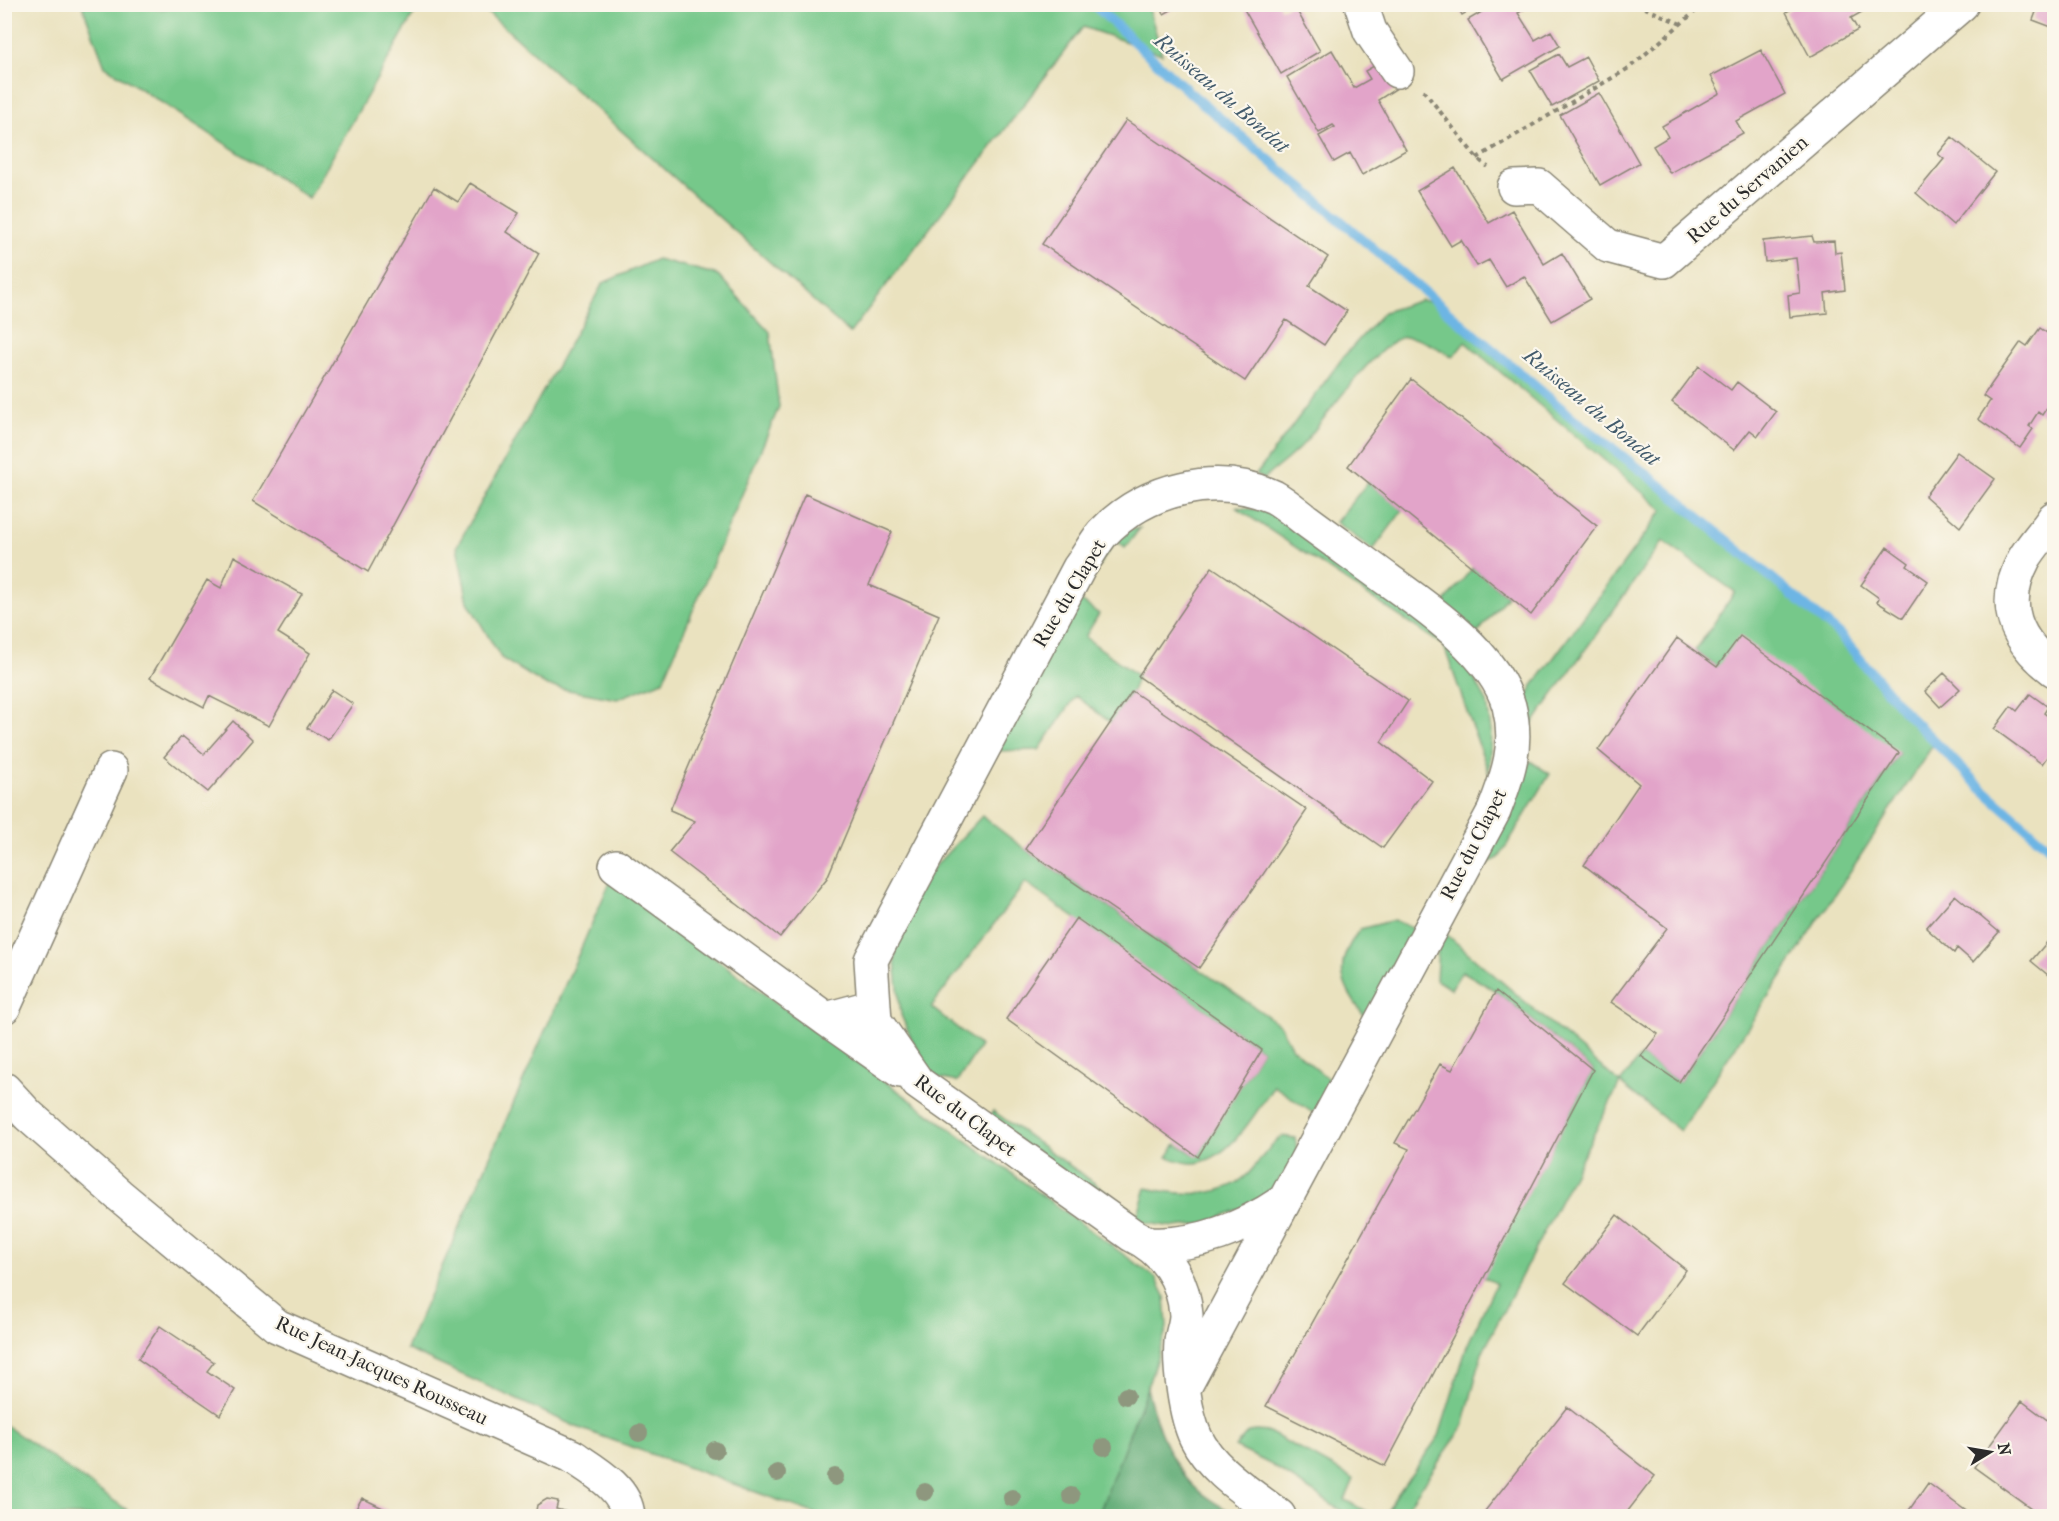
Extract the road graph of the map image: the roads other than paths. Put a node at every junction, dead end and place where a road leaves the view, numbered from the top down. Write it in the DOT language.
graph roads {
  1 [pos="1361,4"];
  2 [pos="1962,4"];
  3 [pos="1397,71"];
  4 [pos="1514,187"];
  5 [pos="2055,518"];
  6 [pos="2055,670"];
  7 [pos="111,770"];
  8 [pos="616,866"];
  9 [pos="874,1006"];
  10 [pos="4,1007"];
  11 [pos="826,1019"];
  12 [pos="918,1083"];
  13 [pos="4,1089"];
  14 [pos="1282,1202"];
  15 [pos="1151,1244"];
  16 [pos="1184,1388"];
  17 [pos="628,1516"];
  18 [pos="1279,1516"];
  1 -- 3 [label="street"];
  2 -- 4 [label="street, Rue du Servanien"];
  5 -- 6 [label="street"];
  7 -- 10 [label="street"];
  8 -- 11 [label="street"];
  9 -- 11 [label="street"];
  9 -- 12 [label="street, Rue du Clapet"];
  9 -- 14 [label="street, Rue du Clapet"];
  11 -- 12 [label="street"];
  12 -- 15 [label="street, Rue du Clapet"];
  13 -- 17 [label="street, Rue Jean-Jacques Rousseau"];
  14 -- 15 [label="street, Rue du Clapet"];
  14 -- 16 [label="street, Rue du Clapet"];
  15 -- 16 [label="street, Rue du Clapet"];
  16 -- 18 [label="street, Rue du Clapet"];
}
